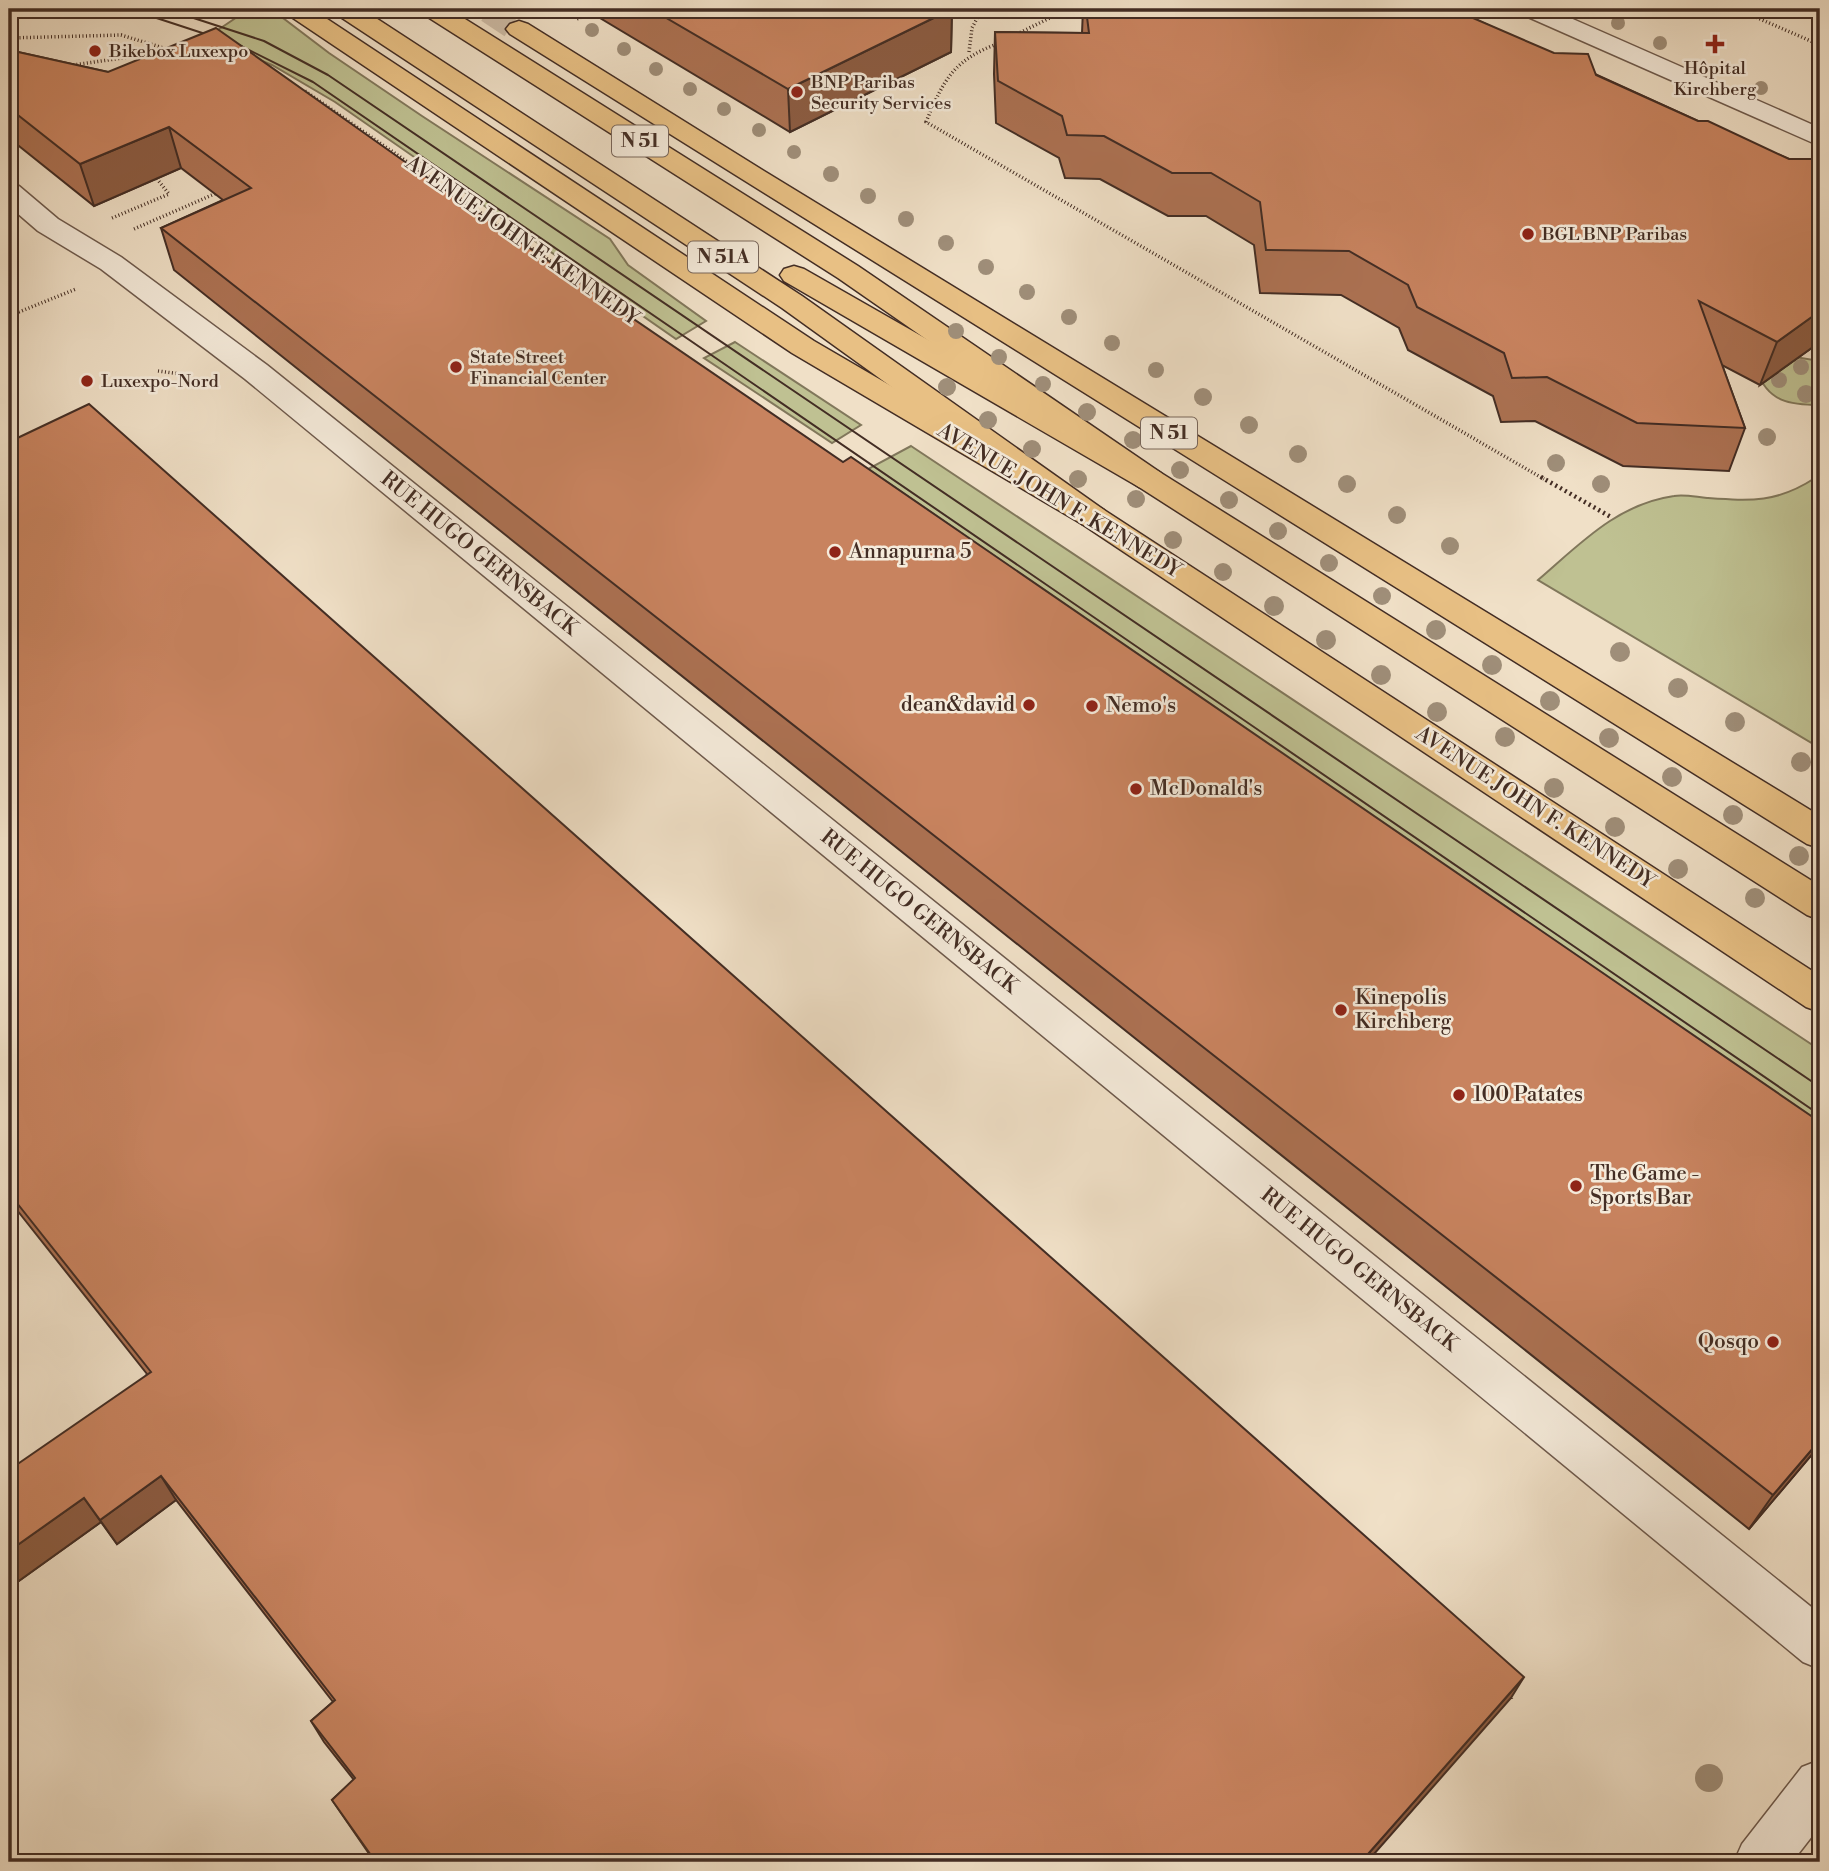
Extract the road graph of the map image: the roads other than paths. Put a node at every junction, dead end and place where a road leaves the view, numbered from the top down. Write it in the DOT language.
graph roads {
  1 [pos="296,9"];
  2 [pos="345,9"];
  3 [pos="383,9"];
  4 [pos="432,9"];
  5 [pos="1530,9"];
  6 [pos="519,29"];
  7 [pos="1820,138"];
  8 [pos="9,192"];
  9 [pos="1150,480"];
  10 [pos="1093,517"];
  11 [pos="1820,834"];
  12 [pos="1820,905"];
  13 [pos="1820,996"];
  14 [pos="1820,1645"];
  15 [pos="1820,1785"];
  16 [pos="1760,1862"];
  1 -- 10 [label="main road, AVENUE JOHN F. KENNEDY"];
  2 -- 10 [label="main road, N 51A"];
  3 -- 9 [label="main road, N 51A"];
  4 -- 9 [label="main road, N 51"];
  5 -- 7 [label="street"];
  6 -- 11 [label="main road, N 51"];
  8 -- 14 [label="street, RUE HUGO GERNSBACK"];
  9 -- 12 [label="main road, N 51"];
  10 -- 13 [label="main road, AVENUE JOHN F. KENNEDY"];
  15 -- 16 [label="street"];
}
